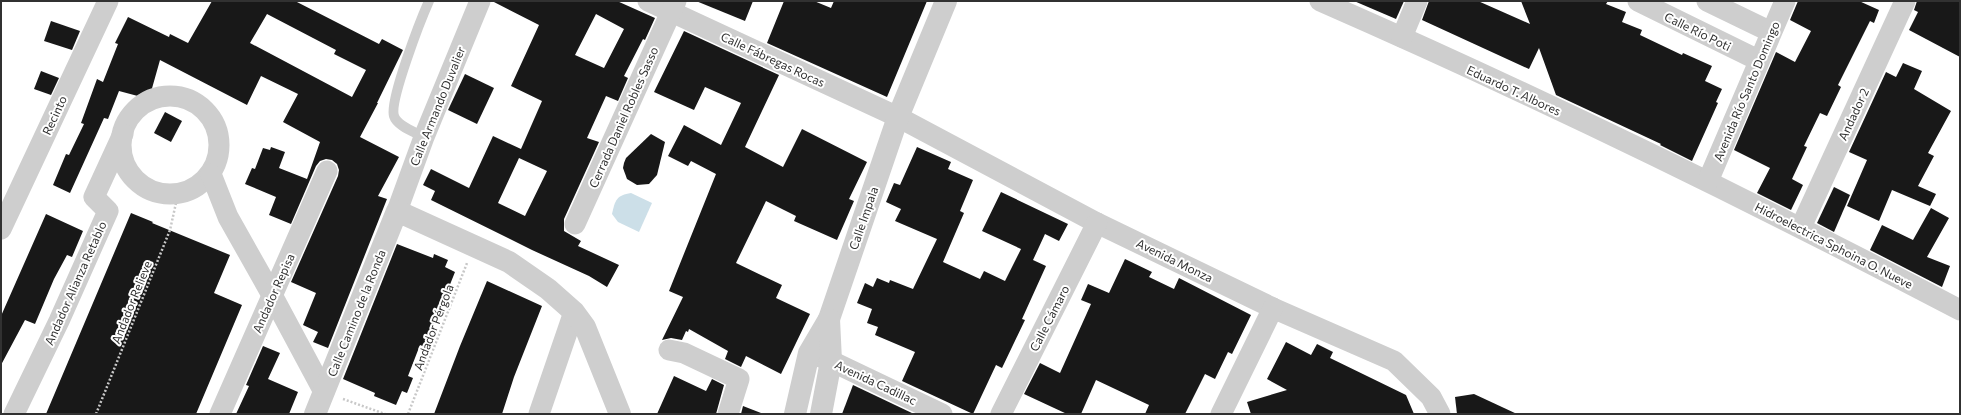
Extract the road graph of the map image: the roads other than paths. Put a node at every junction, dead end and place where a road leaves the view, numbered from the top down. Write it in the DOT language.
graph roads {
  1 [pos="108,1"];
  2 [pos="429,1"];
  3 [pos="480,1"];
  4 [pos="648,1"];
  5 [pos="946,1"];
  6 [pos="1320,1"];
  7 [pos="1417,1"];
  8 [pos="1638,1"];
  9 [pos="1707,1"];
  10 [pos="1785,1"];
  11 [pos="1905,1"];
  12 [pos="674,6"];
  13 [pos="1771,32"];
  14 [pos="1402,37"];
  15 [pos="1758,60"];
  16 [pos="898,118"];
  17 [pos="123,134"];
  18 [pos="424,137"];
  19 [pos="327,171"];
  20 [pos="211,174"];
  21 [pos="1708,181"];
  22 [pos="397,211"];
  23 [pos="1097,222"];
  24 [pos="575,224"];
  25 [pos="1801,227"];
  26 [pos="1,229"];
  27 [pos="272,295"];
  28 [pos="1273,308"];
  29 [pos="1960,310"];
  30 [pos="574,312"];
  31 [pos="829,318"];
  32 [pos="669,350"];
  33 [pos="809,353"];
  34 [pos="831,361"];
  35 [pos="324,392"];
  36 [pos="14,414"];
  37 [pos="220,414"];
  38 [pos="315,414"];
  39 [pos="539,414"];
  40 [pos="620,414"];
  41 [pos="728,414"];
  42 [pos="795,414"];
  43 [pos="821,414"];
  44 [pos="942,414"];
  45 [pos="1001,414"];
  46 [pos="1221,414"];
  47 [pos="1440,414"];
  1 -- 26 [label="street, Recinto"];
  2 -- 18 [label="lane"];
  3 -- 18 [label="street, Calle Armando Duvalier"];
  4 -- 12 [label="street, Calle Fábregas Rocas"];
  5 -- 16 [label="street, Calle Impala"];
  6 -- 14 [label="street, Eduardo T. Albores"];
  7 -- 14 [label="street"];
  8 -- 15 [label="street, Calle Río Poti"];
  9 -- 13 [label="street"];
  10 -- 13 [label="street, Avenida Río Santo Domingo"];
  11 -- 25 [label="street, Andador 2"];
  12 -- 16 [label="street, Calle Fábregas Rocas"];
  12 -- 24 [label="street, Cerrada Daniel Robles Sasso"];
  13 -- 15 [label="street, Avenida Río Santo Domingo"];
  14 -- 21 [label="street, Eduardo T. Albores"];
  15 -- 21 [label="street, Avenida Río Santo Domingo"];
  16 -- 23 [label="street, Avenida Monza"];
  16 -- 31 [label="street, Calle Impala"];
  17 -- 20 [label="street"];
  17 -- 20 [label="street"];
  17 -- 36 [label="street, Andador Alianza Retablo"];
  18 -- 22 [label="street, Calle Armando Duvalier"];
  19 -- 27 [label="street, Andador Repisa"];
  20 -- 27 [label="street"];
  21 -- 25 [label="street, Hidroelectrica Sphoina O. Nueve"];
  22 -- 30 [label="street"];
  22 -- 35 [label="street, Calle Camino de la Ronda"];
  23 -- 28 [label="street, Avenida Monza"];
  23 -- 45 [label="street, Calle Cámaro"];
  25 -- 29 [label="street, Hidroelectrica Sphoina O. Nueve"];
  27 -- 35 [label="street"];
  27 -- 37 [label="street, Andador Repisa"];
  28 -- 46 [label="street"];
  28 -- 47 [label="street, Avenida Monza"];
  30 -- 39 [label="street"];
  30 -- 40 [label="street"];
  31 -- 33 [label="street, Calle Impala"];
  31 -- 34 [label="street, Calle Impala"];
  32 -- 41 [label="street"];
  33 -- 34 [label="street, Avenida Cadillac"];
  33 -- 42 [label="street, Calle Impala"];
  34 -- 43 [label="street, Calle Impala"];
  34 -- 44 [label="street, Avenida Cadillac"];
  35 -- 38 [label="street, Calle Camino de la Ronda"];
}
